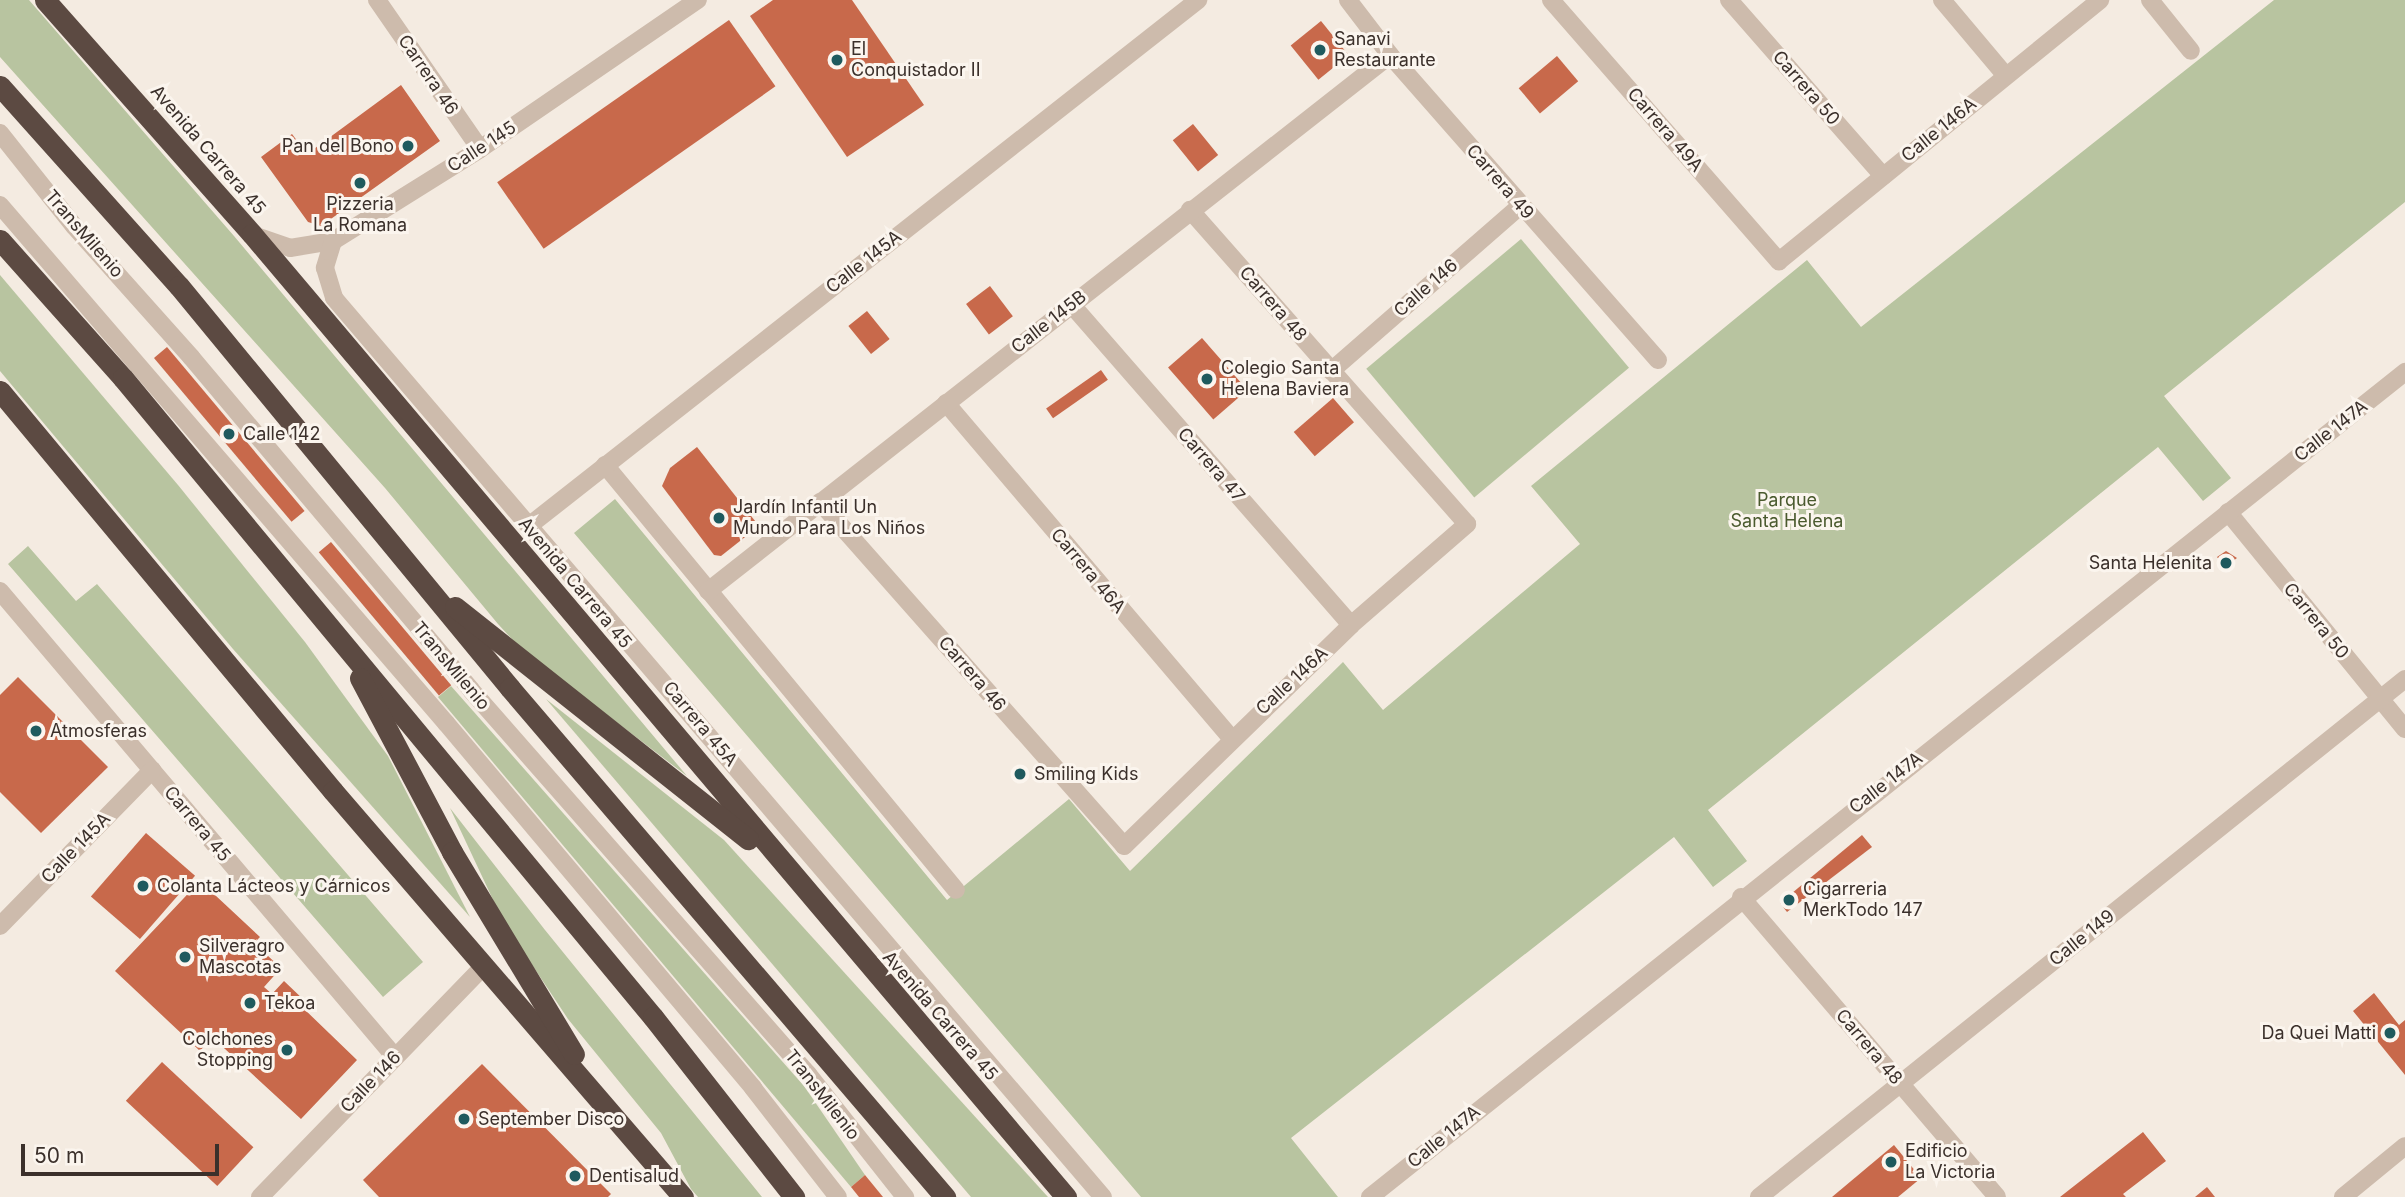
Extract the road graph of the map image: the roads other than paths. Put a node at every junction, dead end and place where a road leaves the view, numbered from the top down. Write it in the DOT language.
graph roads {
  1 [pos="45,0"];
  2 [pos="377,0"];
  3 [pos="698,0"];
  4 [pos="1198,0"];
  5 [pos="1348,0"];
  6 [pos="1551,0"];
  7 [pos="1729,0"];
  8 [pos="1942,0"];
  9 [pos="2100,0"];
  10 [pos="2150,0"];
  11 [pos="2191,51"];
  12 [pos="1390,55"];
  13 [pos="2006,76"];
  14 [pos="0,86"];
  15 [pos="0,133"];
  16 [pos="480,149"];
  17 [pos="1883,176"];
  18 [pos="0,205"];
  19 [pos="1520,205"];
  20 [pos="1190,210"];
  21 [pos="252,234"];
  22 [pos="0,240"];
  23 [pos="333,241"];
  24 [pos="1779,261"];
  25 [pos="1072,304"];
  26 [pos="1658,360"];
  27 [pos="1331,371"];
  28 [pos="2405,372"];
  29 [pos="0,391"];
  30 [pos="946,403"];
  31 [pos="605,466"];
  32 [pos="820,502"];
  33 [pos="2228,512"];
  34 [pos="1467,524"];
  35 [pos="530,525"];
  36 [pos="422,581"];
  37 [pos="708,590"];
  38 [pos="0,591"];
  39 [pos="1351,625"];
  40 [pos="341,642"];
  41 [pos="2405,679"];
  42 [pos="2380,699"];
  43 [pos="2405,729"];
  44 [pos="1231,738"];
  45 [pos="152,770"];
  46 [pos="1124,846"];
  47 [pos="783,867"];
  48 [pos="956,890"];
  49 [pos="1741,897"];
  50 [pos="0,926"];
  51 [pos="483,967"];
  52 [pos="395,1057"];
  53 [pos="1900,1083"];
  54 [pos="610,1111"];
  55 [pos="2405,1146"];
  56 [pos="260,1197"];
  57 [pos="683,1197"];
  58 [pos="794,1197"];
  59 [pos="838,1197"];
  60 [pos="905,1197"];
  61 [pos="945,1197"];
  62 [pos="1066,1197"];
  63 [pos="1103,1197"];
  64 [pos="1370,1197"];
  65 [pos="1759,1197"];
  66 [pos="1997,1197"];
  67 [pos="2343,1197"];
  1 -- 21 [label="highway, Avenida Carrera 45"];
  2 -- 16 [label="street, Carrera 46"];
  3 -- 16 [label="street, Calle 145"];
  4 -- 31 [label="street, Calle 145A"];
  5 -- 12 [label="street, Carrera 49"];
  6 -- 24 [label="street, Carrera 49A"];
  7 -- 17 [label="street, Carrera 50"];
  8 -- 13 [label="street"];
  9 -- 13 [label="street, Calle 146A"];
  10 -- 11 [label="street"];
  12 -- 19 [label="street, Carrera 49"];
  12 -- 20 [label="street, Calle 145B"];
  13 -- 17 [label="street, Calle 146A"];
  14 -- 36 [label="highway"];
  15 -- 60 [label="street, TransMilenio"];
  16 -- 23 [label="street, Calle 145"];
  17 -- 24 [label="street, Calle 146A"];
  18 -- 59 [label="street"];
  19 -- 26 [label="street, Carrera 49"];
  19 -- 27 [label="street, Calle 146"];
  20 -- 25 [label="street, Calle 145B"];
  20 -- 27 [label="street, Carrera 48"];
  21 -- 23 [label="street, Calle 145"];
  21 -- 47 [label="highway, Avenida Carrera 45"];
  22 -- 40 [label="highway"];
  23 -- 35 [label="street, Carrera 45A"];
  25 -- 30 [label="street, Calle 145B"];
  25 -- 39 [label="street, Carrera 47"];
  27 -- 34 [label="street, Carrera 48"];
  28 -- 33 [label="street, Calle 147A"];
  29 -- 51 [label="highway"];
  30 -- 32 [label="street, Calle 145B"];
  30 -- 44 [label="street, Carrera 46A"];
  31 -- 35 [label="street, Calle 145A"];
  31 -- 37 [label="street"];
  32 -- 37 [label="street, Calle 145B"];
  32 -- 46 [label="street, Carrera 46"];
  33 -- 42 [label="street, Carrera 50"];
  33 -- 49 [label="street, Calle 147A"];
  34 -- 39 [label="street, Calle 146A"];
  35 -- 63 [label="street, Carrera 45A"];
  36 -- 47 [label="highway"];
  36 -- 61 [label="highway"];
  37 -- 48 [label="street"];
  38 -- 45 [label="street, Carrera 45"];
  39 -- 44 [label="street, Calle 146A"];
  40 -- 54 [label="highway"];
  40 -- 58 [label="highway"];
  41 -- 42 [label="street, Calle 149"];
  42 -- 43 [label="street, Carrera 50"];
  42 -- 53 [label="street, Calle 149"];
  44 -- 46 [label="street, Calle 146A"];
  45 -- 50 [label="street, Calle 145A"];
  45 -- 52 [label="street, Carrera 45"];
  47 -- 62 [label="highway, Avenida Carrera 45"];
  49 -- 53 [label="street, Carrera 48"];
  49 -- 64 [label="street, Calle 147A"];
  51 -- 52 [label="street, Calle 146"];
  51 -- 54 [label="highway"];
  52 -- 56 [label="street, Calle 146"];
  53 -- 65 [label="street, Calle 149"];
  53 -- 66 [label="street, Carrera 48"];
  54 -- 57 [label="highway"];
  55 -- 67 [label="street"];
}
